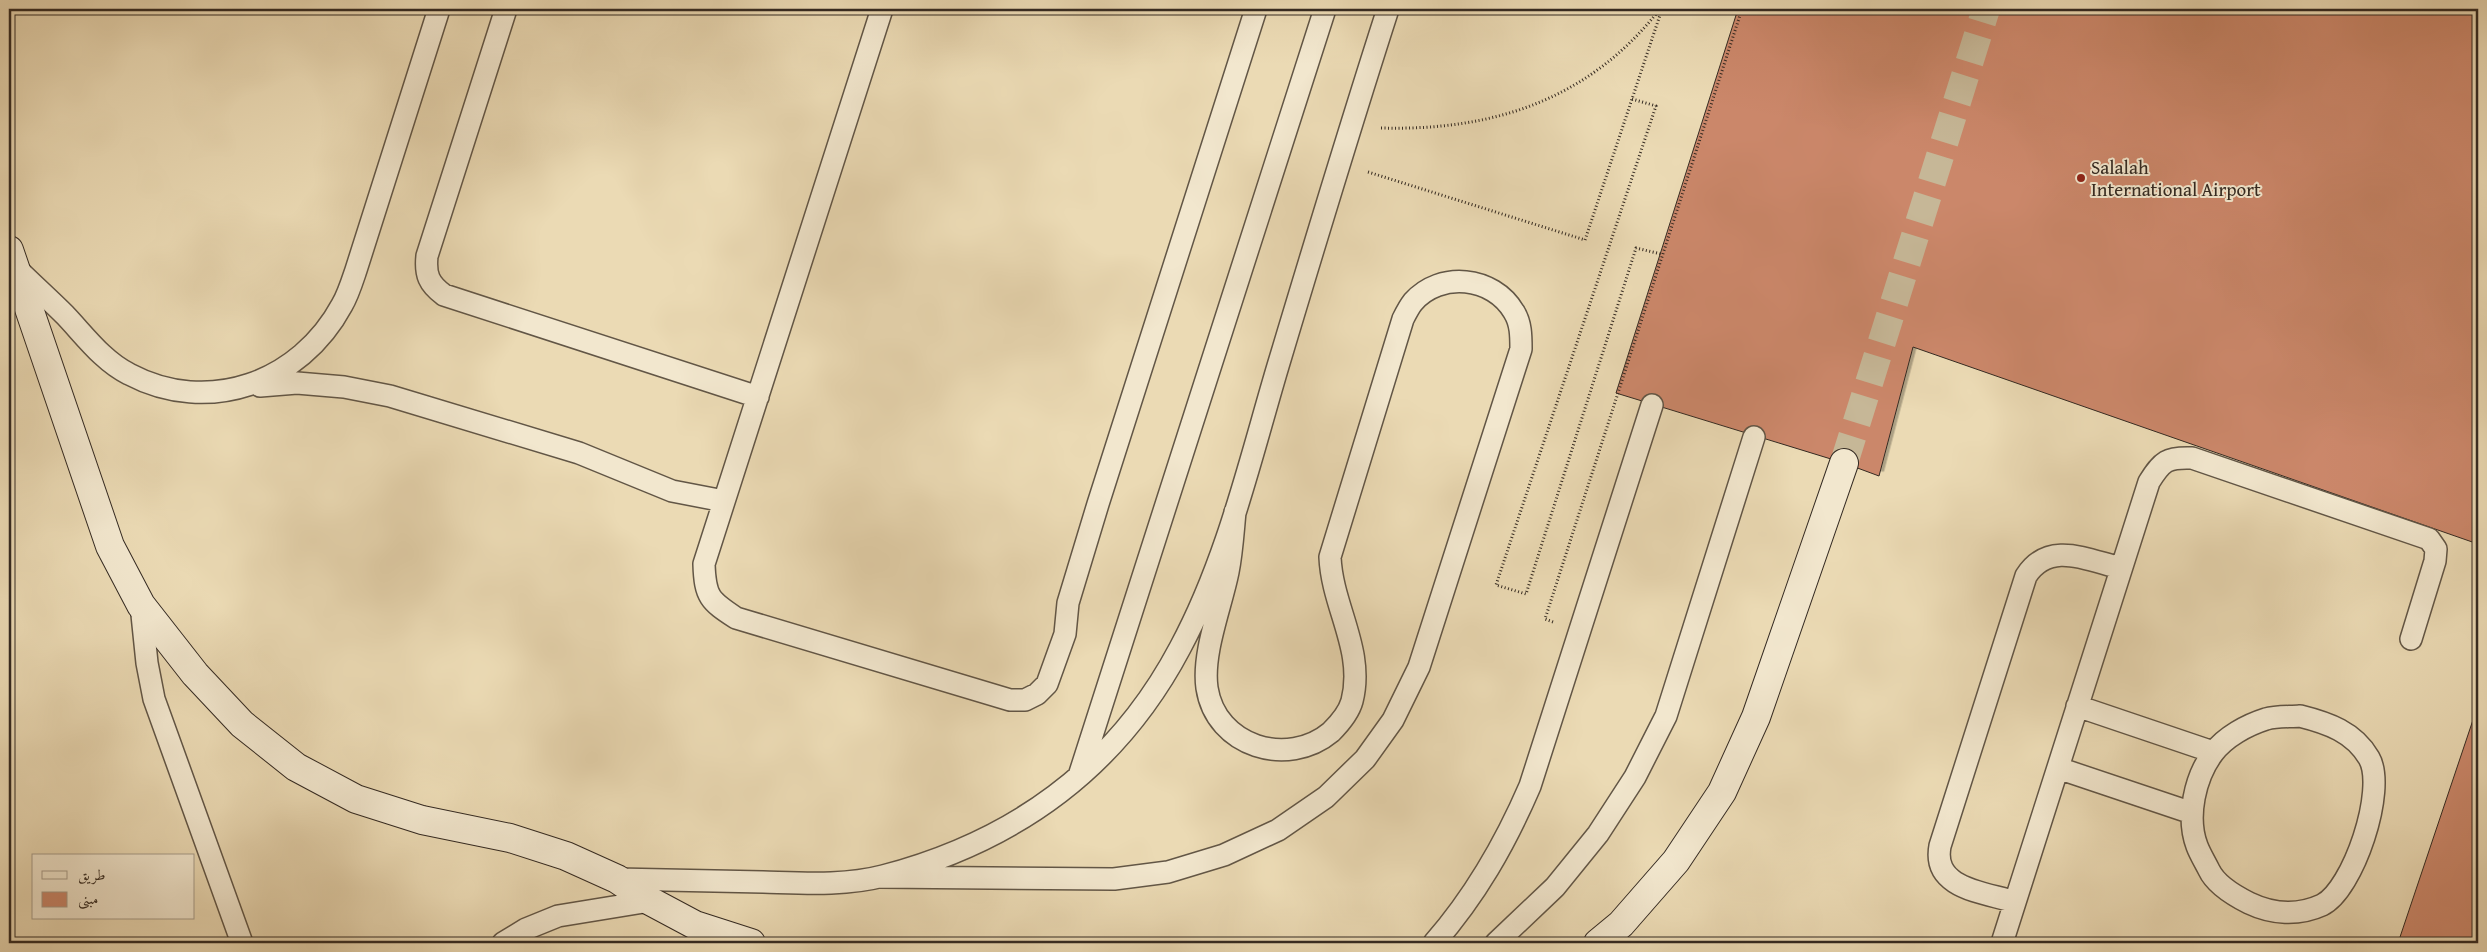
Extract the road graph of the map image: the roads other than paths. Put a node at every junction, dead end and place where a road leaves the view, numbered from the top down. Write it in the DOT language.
graph roads {
  1 [pos="439,9"];
  2 [pos="506,9"];
  3 [pos="882,9"];
  4 [pos="1256,9"];
  5 [pos="1325,9"];
  6 [pos="1388,9"];
  7 [pos="11,258"];
  8 [pos="250,386"];
  9 [pos="758,398"];
  10 [pos="1652,405"];
  11 [pos="1754,437"];
  12 [pos="1844,463"];
  13 [pos="724,501"];
  14 [pos="1235,512"];
  15 [pos="2121,568"];
  16 [pos="141,605"];
  17 [pos="2411,639"];
  18 [pos="2077,706"];
  19 [pos="2213,752"];
  20 [pos="2058,768"];
  21 [pos="1078,779"];
  22 [pos="2192,813"];
  23 [pos="880,877"];
  24 [pos="616,879"];
  25 [pos="650,901"];
  26 [pos="2015,902"];
  27 [pos="242,943"];
  28 [pos="503,943"];
  29 [pos="751,943"];
  30 [pos="1434,943"];
  31 [pos="1496,943"];
  32 [pos="1598,943"];
  33 [pos="2002,943"];
  1 -- 8 [label="lane"];
  2 -- 9 [label="lane"];
  3 -- 9 [label="lane"];
  4 -- 13 [label="lane"];
  5 -- 21 [label="lane"];
  6 -- 14 [label="lane"];
  7 -- 8 [label="lane"];
  7 -- 16 [label="street"];
  8 -- 13 [label="lane"];
  9 -- 13 [label="lane"];
  10 -- 30 [label="lane"];
  11 -- 31 [label="lane"];
  12 -- 32 [label="street"];
  14 -- 21 [label="lane"];
  14 -- 23 [label="lane"];
  15 -- 17 [label="lane"];
  15 -- 18 [label="lane"];
  15 -- 26 [label="lane"];
  16 -- 24 [label="street"];
  16 -- 27 [label="lane"];
  18 -- 19 [label="lane"];
  18 -- 20 [label="lane"];
  19 -- 22 [label="lane"];
  19 -- 22 [label="lane"];
  20 -- 22 [label="lane"];
  20 -- 26 [label="lane"];
  21 -- 23 [label="lane"];
  23 -- 24 [label="lane"];
  24 -- 25 [label="street"];
  25 -- 28 [label="lane"];
  25 -- 29 [label="street"];
  26 -- 33 [label="lane"];
}
